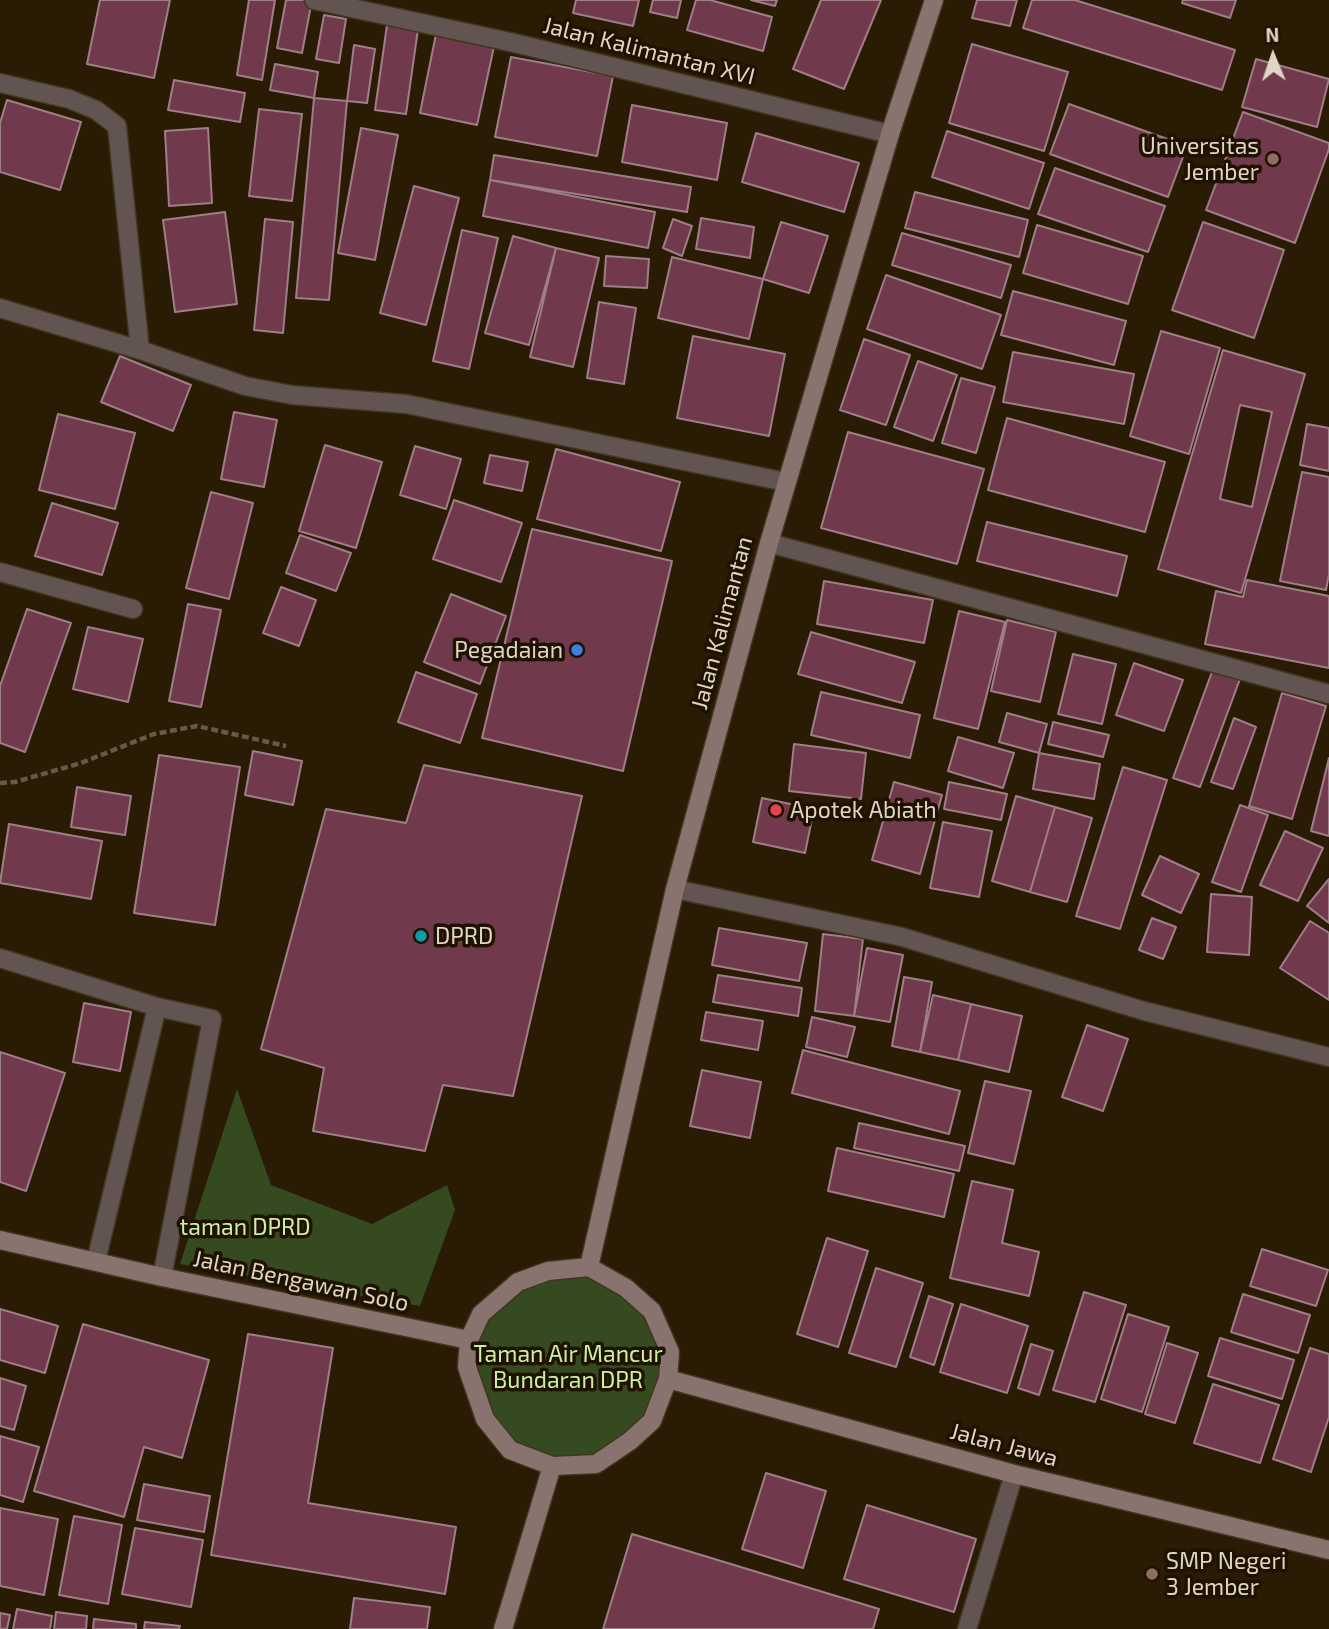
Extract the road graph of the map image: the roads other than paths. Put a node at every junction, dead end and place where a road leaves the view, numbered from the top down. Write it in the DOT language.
graph roads {
  1 [pos="314,0"];
  2 [pos="934,0"];
  3 [pos="0,83"];
  4 [pos="890,135"];
  5 [pos="0,308"];
  6 [pos="140,350"];
  7 [pos="786,482"];
  8 [pos="769,543"];
  9 [pos="0,572"];
  10 [pos="133,609"];
  11 [pos="1329,694"];
  12 [pos="675,889"];
  13 [pos="0,958"];
  14 [pos="157,1007"];
  15 [pos="1329,1057"];
  16 [pos="0,1240"];
  17 [pos="96,1261"];
  18 [pos="589,1267"];
  19 [pos="162,1277"];
  20 [pos="469,1340"];
  21 [pos="668,1379"];
  22 [pos="552,1466"];
  23 [pos="1014,1474"];
  24 [pos="1329,1550"];
  25 [pos="503,1629"];
  26 [pos="967,1629"];
  1 -- 4 [label="street, Jalan Kalimantan XVI"];
  2 -- 4 [label="main road, Jalan Kalimantan"];
  3 -- 6 [label="street"];
  4 -- 7 [label="main road, Jalan Kalimantan"];
  5 -- 6 [label="street"];
  6 -- 7 [label="street"];
  7 -- 8 [label="main road, Jalan Kalimantan"];
  8 -- 11 [label="street"];
  8 -- 12 [label="main road, Jalan Kalimantan"];
  9 -- 10 [label="street"];
  12 -- 15 [label="street"];
  12 -- 18 [label="main road, Jalan Kalimantan"];
  13 -- 14 [label="street"];
  14 -- 17 [label="street"];
  14 -- 19 [label="street"];
  16 -- 17 [label="main road, Jalan Bengawan Solo"];
  17 -- 19 [label="main road, Jalan Bengawan Solo"];
  18 -- 20 [label="main road"];
  18 -- 21 [label="main road"];
  19 -- 20 [label="main road, Jalan Bengawan Solo"];
  20 -- 22 [label="main road"];
  21 -- 22 [label="main road"];
  21 -- 23 [label="main road, Jalan Jawa"];
  22 -- 25 [label="main road"];
  23 -- 24 [label="main road, Jalan Jawa"];
  23 -- 26 [label="street"];
}
